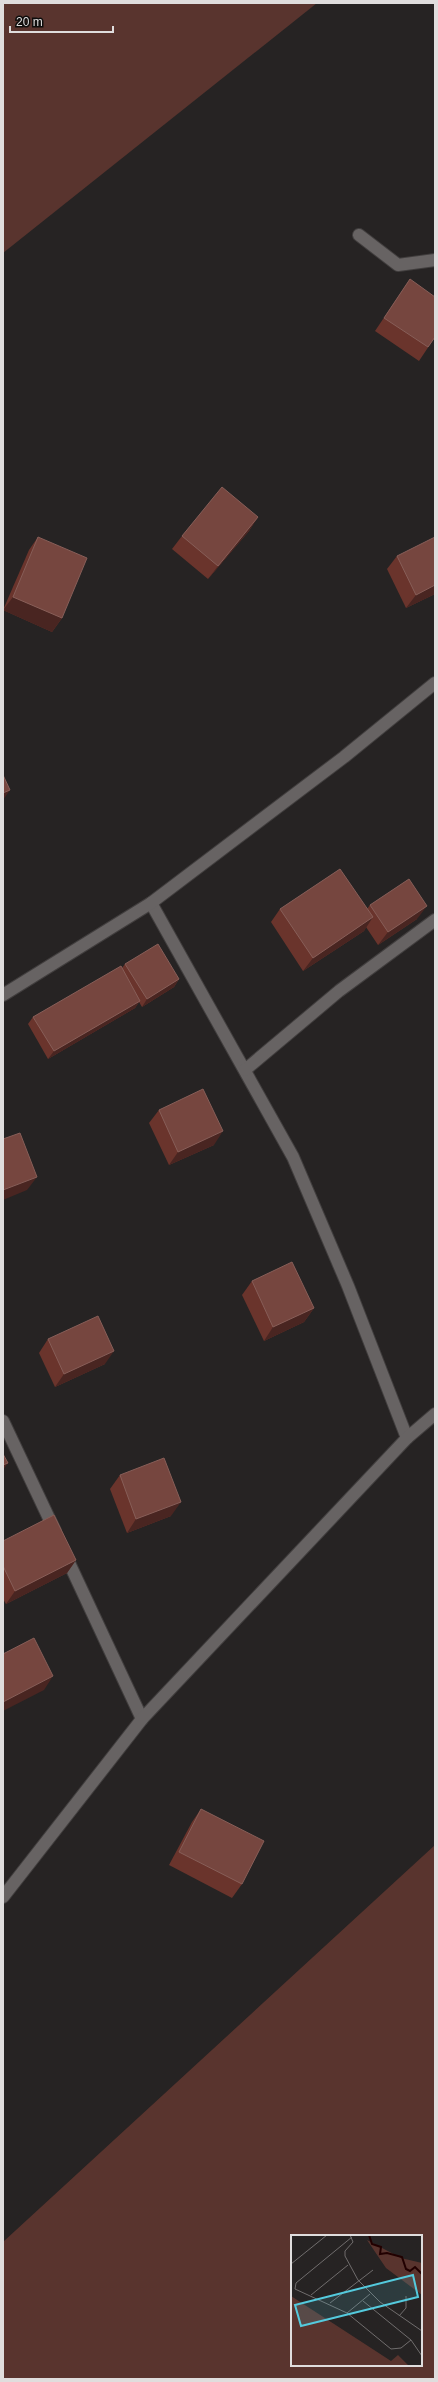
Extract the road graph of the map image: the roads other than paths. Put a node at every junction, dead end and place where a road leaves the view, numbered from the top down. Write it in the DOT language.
graph roads {
  1 [pos="359,235"];
  2 [pos="435,260"];
  3 [pos="435,683"];
  4 [pos="151,903"];
  5 [pos="435,920"];
  6 [pos="3,995"];
  7 [pos="245,1070"];
  8 [pos="435,1414"];
  9 [pos="3,1421"];
  10 [pos="406,1438"];
  11 [pos="142,1719"];
  12 [pos="3,1897"];
  1 -- 2 [label="street"];
  3 -- 4 [label="street"];
  4 -- 6 [label="street"];
  4 -- 7 [label="street"];
  5 -- 7 [label="street"];
  7 -- 10 [label="street"];
  8 -- 10 [label="street"];
  9 -- 11 [label="street"];
  10 -- 11 [label="street"];
  11 -- 12 [label="street"];
}
